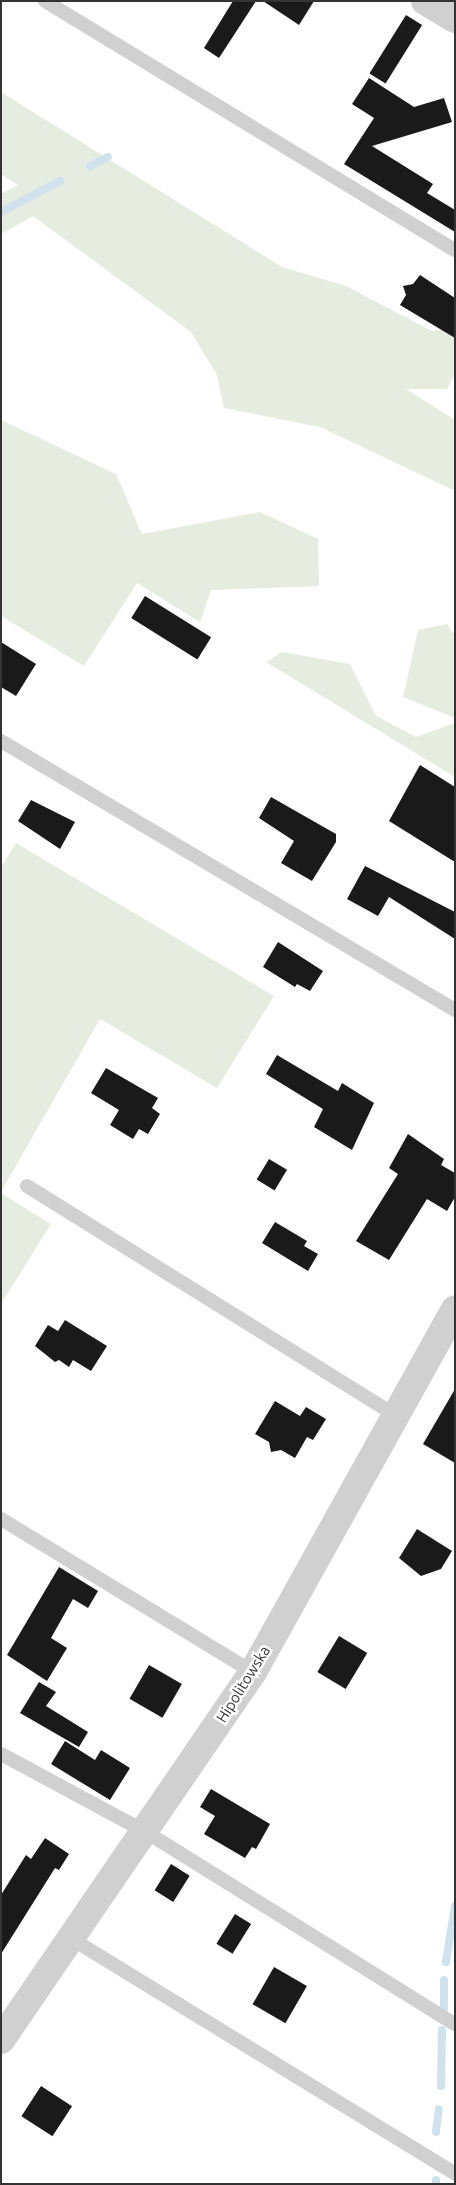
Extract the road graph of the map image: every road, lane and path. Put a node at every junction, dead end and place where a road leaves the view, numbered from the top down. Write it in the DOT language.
graph roads {
  1 [pos="45,1"];
  2 [pos="425,1"];
  3 [pos="455,20"];
  4 [pos="455,250"];
  5 [pos="1,741"];
  6 [pos="455,1010"];
  7 [pos="27,1186"];
  8 [pos="455,1309"];
  9 [pos="397,1416"];
  10 [pos="1,1519"];
  11 [pos="253,1672"];
  12 [pos="1,1754"];
  13 [pos="146,1832"];
  14 [pos="72,1939"];
  15 [pos="455,2024"];
  16 [pos="1,2040"];
  17 [pos="455,2174"];
  1 -- 4 [label="lane"];
  2 -- 3 [label="street"];
  5 -- 6 [label="lane"];
  7 -- 9 [label="lane"];
  8 -- 9 [label="street, Hipolitowska"];
  9 -- 11 [label="street, Hipolitowska"];
  10 -- 11 [label="lane"];
  11 -- 13 [label="street, Hipolitowska"];
  12 -- 13 [label="lane"];
  13 -- 14 [label="street, Hipolitowska"];
  13 -- 15 [label="lane"];
  14 -- 16 [label="street, Hipolitowska"];
  14 -- 17 [label="lane"];
}
